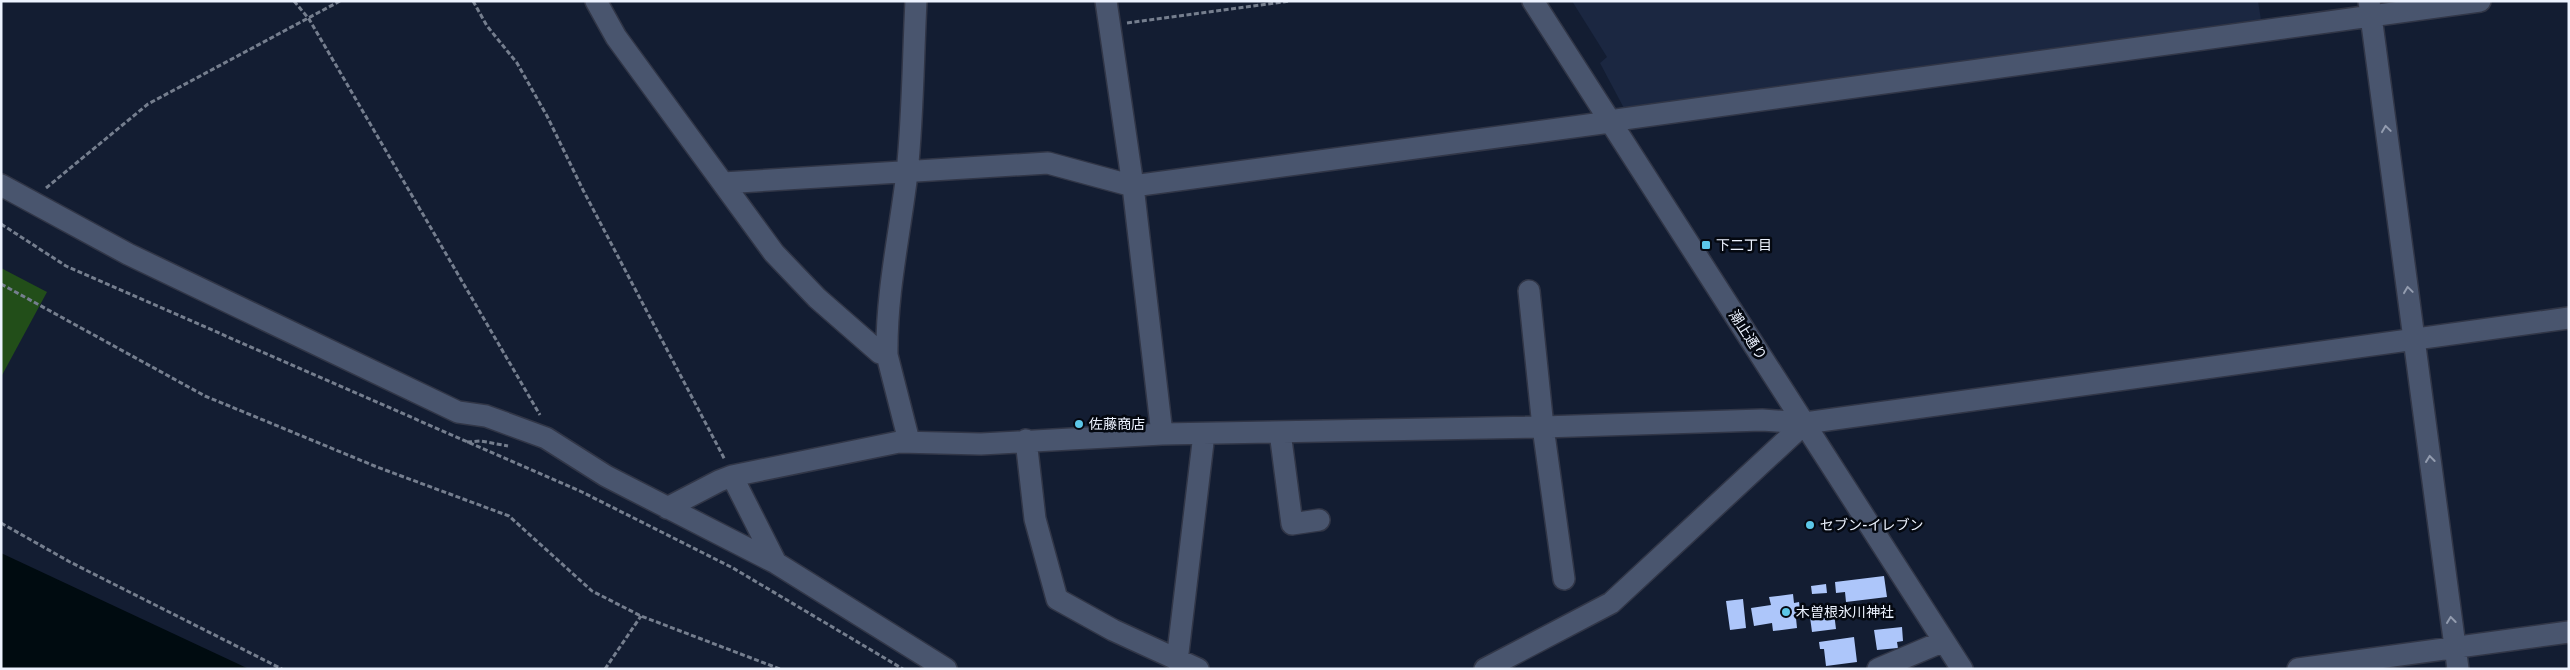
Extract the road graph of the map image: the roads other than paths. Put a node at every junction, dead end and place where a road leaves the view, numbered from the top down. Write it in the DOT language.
graph roads {
  1 [pos="596,1"];
  2 [pos="916,1"];
  3 [pos="1106,1"];
  4 [pos="1534,1"];
  5 [pos="2480,1"];
  6 [pos="2370,9"];
  7 [pos="1610,122"];
  8 [pos="907,172"];
  9 [pos="723,183"];
  10 [pos="1,185"];
  11 [pos="1132,186"];
  12 [pos="1529,291"];
  13 [pos="2569,318"];
  14 [pos="2415,339"];
  15 [pos="887,354"];
  16 [pos="1804,423"];
  17 [pos="1544,427"];
  18 [pos="1280,432"];
  19 [pos="1162,434"];
  20 [pos="1204,434"];
  21 [pos="1026,440"];
  22 [pos="909,441"];
  23 [pos="732,476"];
  24 [pos="666,508"];
  25 [pos="1319,520"];
  26 [pos="776,563"];
  27 [pos="1564,580"];
  28 [pos="2569,632"];
  29 [pos="1944,641"];
  30 [pos="2455,647"];
  31 [pos="1169,662"];
  32 [pos="946,669"];
  33 [pos="1198,669"];
  34 [pos="1485,669"];
  35 [pos="1878,669"];
  36 [pos="1962,669"];
  37 [pos="2298,669"];
  38 [pos="2458,669"];
  1 -- 9 [label="street"];
  2 -- 8 [label="street"];
  3 -- 11 [label="street"];
  4 -- 7 [label="street, 潮止通り"];
  5 -- 6 [label="street"];
  6 -- 7 [label="street"];
  14 -- 6 [label="street, one-way"];
  7 -- 11 [label="street"];
  7 -- 16 [label="street, 潮止通り"];
  8 -- 9 [label="street"];
  8 -- 11 [label="street"];
  8 -- 15 [label="street"];
  9 -- 15 [label="street"];
  10 -- 24 [label="street"];
  11 -- 19 [label="street"];
  12 -- 17 [label="street"];
  13 -- 14 [label="street"];
  14 -- 16 [label="street"];
  30 -- 14 [label="street, one-way"];
  15 -- 22 [label="street"];
  16 -- 17 [label="street"];
  16 -- 29 [label="street, 潮止通り"];
  16 -- 34 [label="street"];
  17 -- 18 [label="street"];
  17 -- 27 [label="street"];
  18 -- 20 [label="street"];
  18 -- 25 [label="street"];
  19 -- 20 [label="street"];
  19 -- 21 [label="street"];
  20 -- 31 [label="street"];
  21 -- 22 [label="street"];
  21 -- 31 [label="street"];
  22 -- 23 [label="street"];
  23 -- 24 [label="street"];
  23 -- 26 [label="street"];
  24 -- 26 [label="street"];
  26 -- 32 [label="street"];
  28 -- 30 [label="street"];
  29 -- 35 [label="street"];
  29 -- 36 [label="street, 潮止通り"];
  30 -- 37 [label="street"];
  30 -- 38 [label="street"];
  31 -- 33 [label="street"];
}
